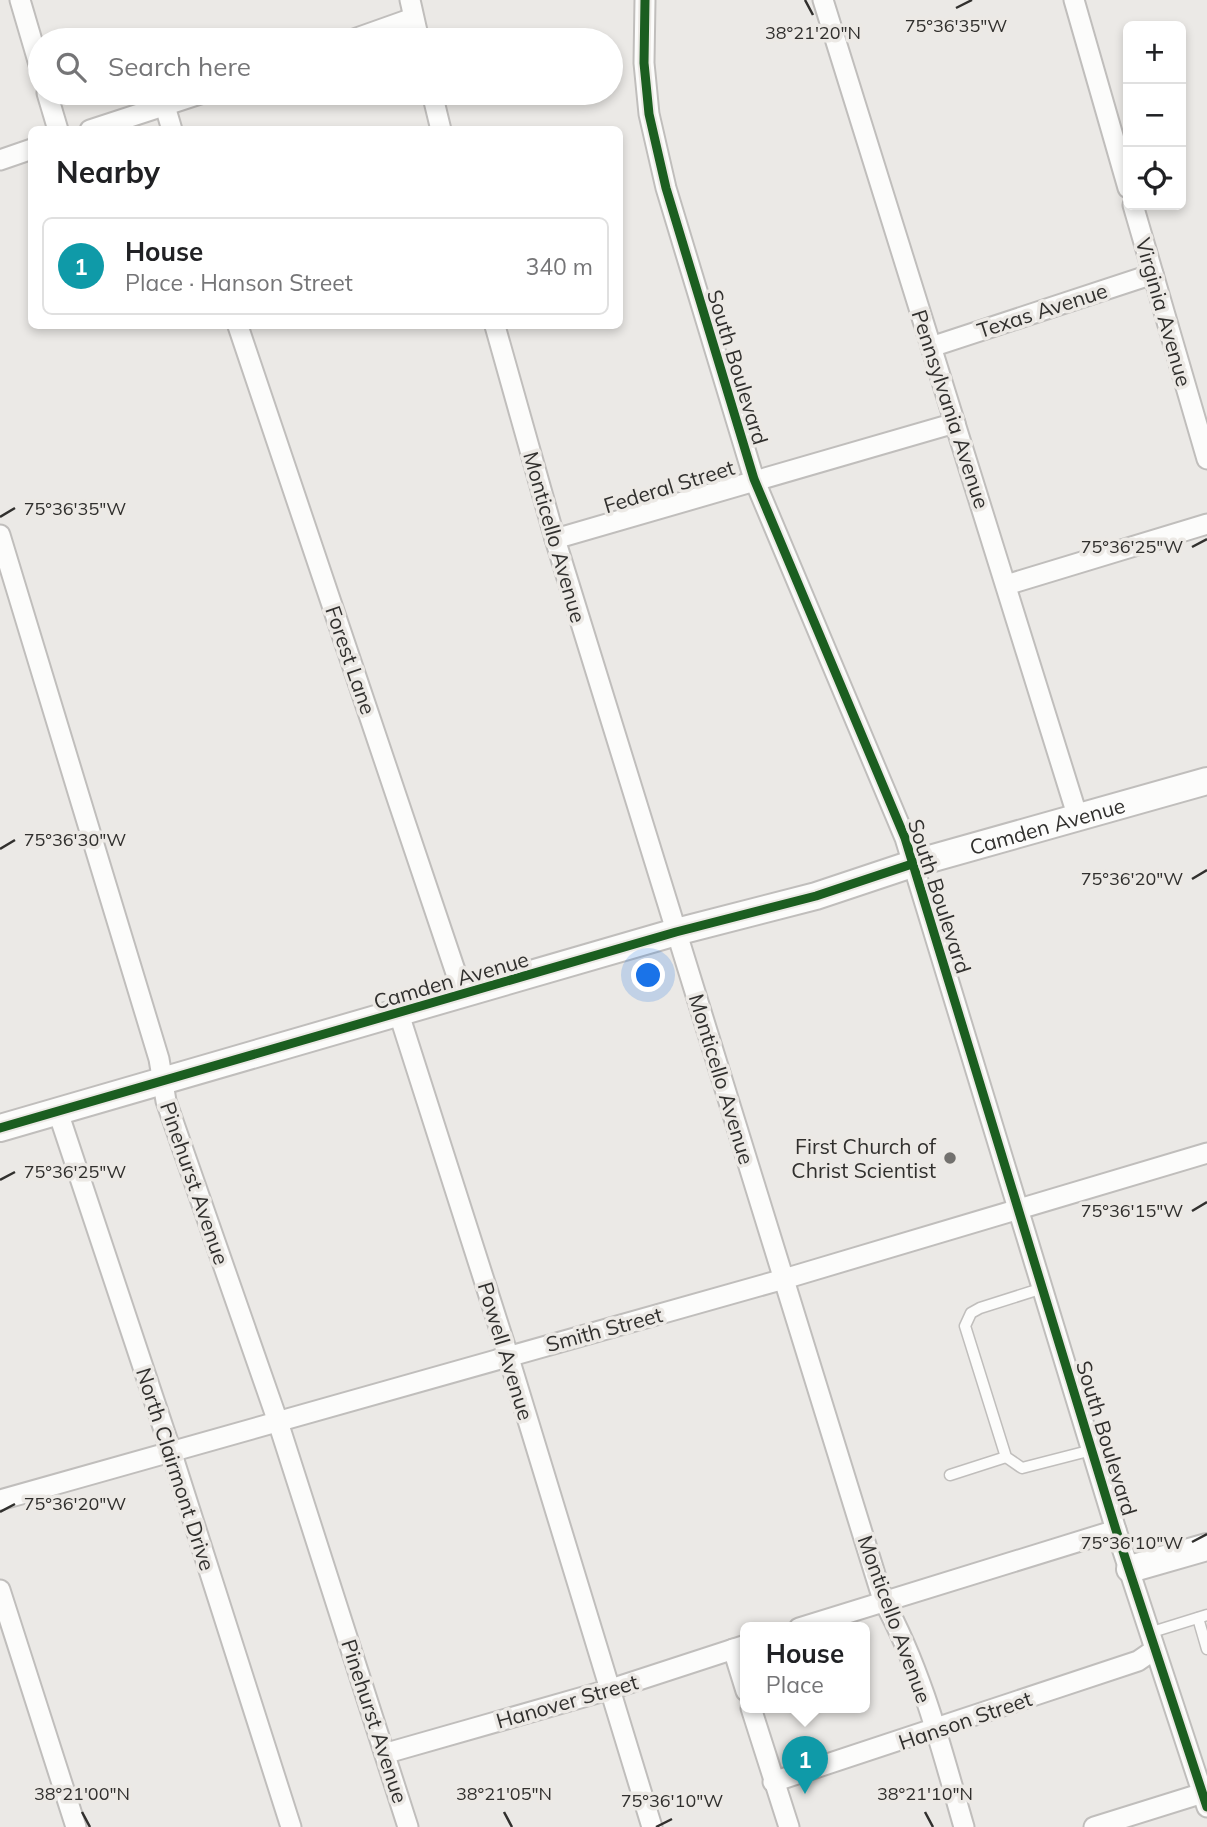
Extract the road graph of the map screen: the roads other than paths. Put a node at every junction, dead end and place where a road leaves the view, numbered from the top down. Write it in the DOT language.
graph roads {
  1 [pos="20,0"];
  2 [pos="645,0"];
  3 [pos="823,0"];
  4 [pos="1074,0"];
  5 [pos="412,9"];
  6 [pos="28,28"];
  7 [pos="375,28"];
  8 [pos="416,28"];
  9 [pos="51,105"];
  10 [pos="168,105"];
  11 [pos="435,105"];
  12 [pos="165,106"];
  13 [pos="57,126"];
  14 [pos="102,126"];
  15 [pos="171,126"];
  16 [pos="440,126"];
  17 [pos="28,150"];
  18 [pos="0,160"];
  19 [pos="1123,171"];
  20 [pos="1134,210"];
  21 [pos="1153,274"];
  22 [pos="239,329"];
  23 [pos="496,329"];
  24 [pos="931,347"];
  25 [pos="955,423"];
  26 [pos="1207,459"];
  27 [pos="754,479"];
  28 [pos="1207,524"];
  29 [pos="0,535"];
  30 [pos="555,539"];
  31 [pos="1006,585"];
  32 [pos="1207,781"];
  33 [pos="1078,818"];
  34 [pos="912,864"];
  35 [pos="676,932"];
  36 [pos="463,994"];
  37 [pos="399,1014"];
  38 [pos="163,1081"];
  39 [pos="58,1112"];
  40 [pos="0,1128"];
  41 [pos="1207,1153"];
  42 [pos="1018,1208"];
  43 [pos="784,1279"];
  44 [pos="1043,1289"];
  45 [pos="508,1355"];
  46 [pos="278,1422"];
  47 [pos="1092,1450"];
  48 [pos="172,1451"];
  49 [pos="1006,1457"];
  50 [pos="950,1475"];
  51 [pos="0,1500"];
  52 [pos="1116,1530"];
  53 [pos="1207,1547"];
  54 [pos="1130,1569"];
  55 [pos="0,1590"];
  56 [pos="883,1600"];
  57 [pos="1202,1617"];
  58 [pos="817,1622"];
  59 [pos="1152,1641"];
  60 [pos="739,1647"];
  61 [pos="1207,1649"];
  62 [pos="608,1690"];
  63 [pos="752,1713"];
  64 [pos="936,1731"];
  65 [pos="387,1753"];
  66 [pos="773,1782"];
  67 [pos="1205,1800"];
  68 [pos="76,1827"];
  69 [pos="291,1827"];
  70 [pos="408,1827"];
  71 [pos="652,1827"];
  72 [pos="789,1827"];
  73 [pos="964,1827"];
  74 [pos="1094,1827"];
  1 -- 6 [label="street"];
  2 -- 27 [label="street, South Boulevard"];
  3 -- 24 [label="street, Pennsylvania Avenue"];
  4 -- 19 [label="street"];
  5 -- 7 [label="street"];
  5 -- 8 [label="street"];
  9 -- 13 [label="street"];
  10 -- 12 [label="street"];
  11 -- 16 [label="street"];
  12 -- 14 [label="street"];
  12 -- 15 [label="street"];
  17 -- 18 [label="street"];
  20 -- 21 [label="street, Virginia Avenue"];
  21 -- 24 [label="street, Texas Avenue"];
  21 -- 26 [label="street, Virginia Avenue"];
  22 -- 36 [label="street, Forest Lane"];
  23 -- 30 [label="street, Monticello Avenue"];
  24 -- 25 [label="street, Pennsylvania Avenue"];
  25 -- 27 [label="street, Federal Street"];
  25 -- 31 [label="street, Pennsylvania Avenue"];
  27 -- 30 [label="street, Federal Street"];
  27 -- 34 [label="street, South Boulevard"];
  28 -- 31 [label="street"];
  29 -- 38 [label="street, Pinehurst Avenue"];
  30 -- 35 [label="street, Monticello Avenue"];
  31 -- 33 [label="street, Pennsylvania Avenue"];
  32 -- 33 [label="street, Camden Avenue"];
  33 -- 34 [label="street, Camden Avenue"];
  34 -- 35 [label="street, Camden Avenue"];
  34 -- 42 [label="street, South Boulevard"];
  35 -- 36 [label="street, Camden Avenue"];
  35 -- 43 [label="street, Monticello Avenue"];
  36 -- 37 [label="street, Camden Avenue"];
  37 -- 38 [label="street, Camden Avenue"];
  37 -- 45 [label="street, Powell Avenue"];
  38 -- 39 [label="street, Camden Avenue"];
  38 -- 46 [label="street, Pinehurst Avenue"];
  39 -- 40 [label="street, Camden Avenue"];
  39 -- 48 [label="street, North Clairmont Drive"];
  41 -- 42 [label="street, Smith Street"];
  42 -- 43 [label="street, Smith Street"];
  42 -- 44 [label="street, South Boulevard"];
  43 -- 45 [label="street, Smith Street"];
  43 -- 56 [label="street, Monticello Avenue"];
  44 -- 47 [label="street, South Boulevard"];
  44 -- 49 [label="lane"];
  45 -- 46 [label="street, Smith Street"];
  45 -- 62 [label="street, Powell Avenue"];
  46 -- 48 [label="street, Smith Street"];
  46 -- 65 [label="street, Pinehurst Avenue"];
  47 -- 49 [label="lane"];
  47 -- 52 [label="street, South Boulevard"];
  48 -- 51 [label="street, Smith Street"];
  48 -- 69 [label="street, North Clairmont Drive"];
  49 -- 50 [label="lane"];
  52 -- 54 [label="street, South Boulevard"];
  52 -- 56 [label="street"];
  53 -- 54 [label="street"];
  54 -- 59 [label="street, South Boulevard"];
  55 -- 68 [label="street"];
  56 -- 58 [label="street"];
  56 -- 64 [label="street, Monticello Avenue"];
  57 -- 59 [label="lane"];
  57 -- 61 [label="lane"];
  59 -- 64 [label="street, Hanson Street"];
  59 -- 67 [label="street, South Boulevard"];
  60 -- 62 [label="street, Hanover Street"];
  62 -- 65 [label="street, Hanover Street"];
  62 -- 71 [label="street, Powell Avenue"];
  63 -- 66 [label="street"];
  64 -- 66 [label="street, Hanson Street"];
  64 -- 73 [label="street, Monticello Avenue"];
  65 -- 70 [label="street, Pinehurst Avenue"];
  66 -- 72 [label="street"];
  67 -- 74 [label="street"];
}
